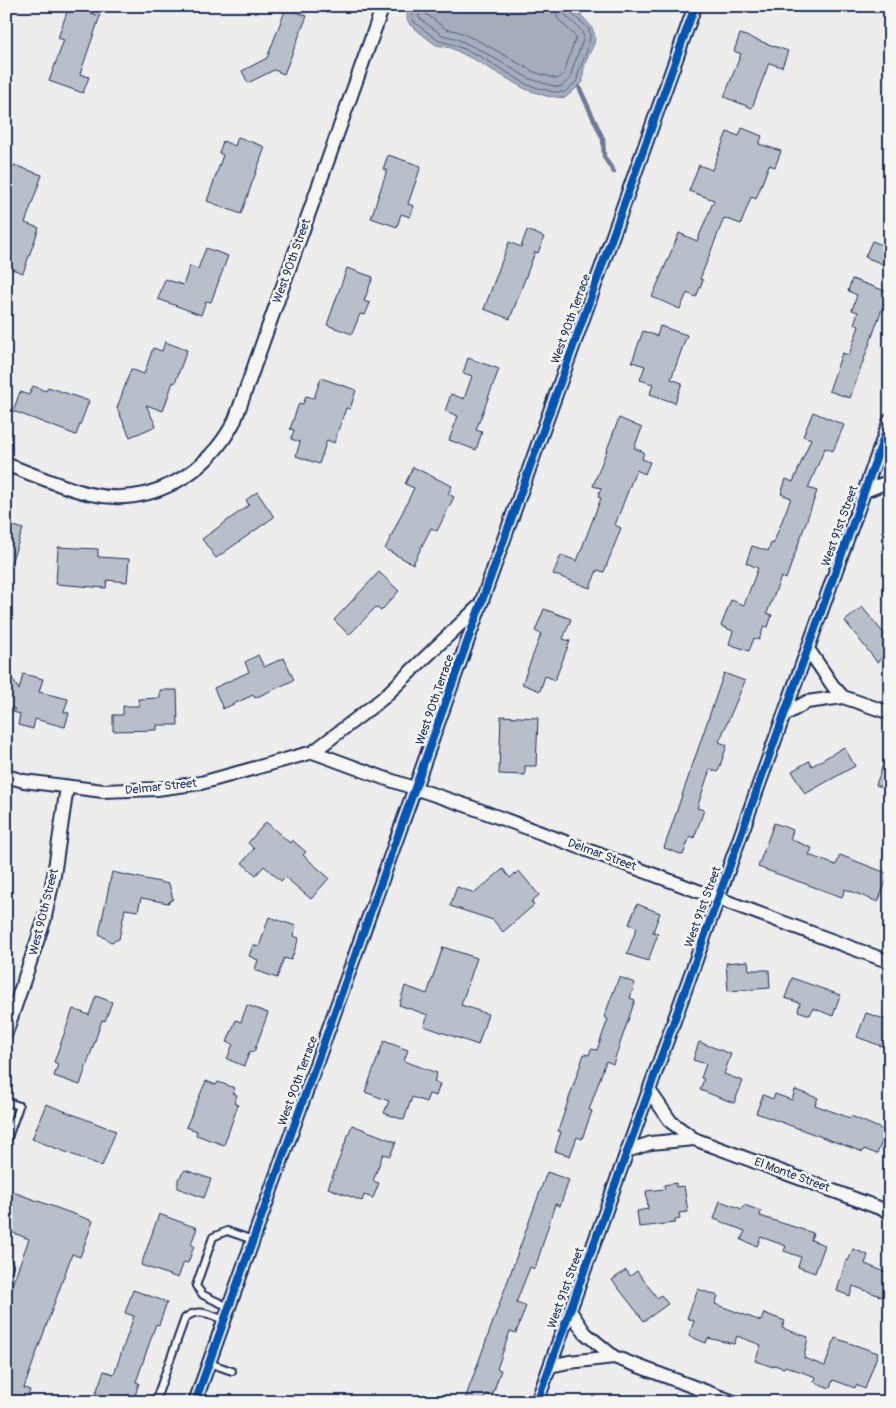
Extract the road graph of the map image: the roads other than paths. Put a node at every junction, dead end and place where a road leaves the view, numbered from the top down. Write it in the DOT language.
graph roads {
  1 [pos="383,6"];
  2 [pos="695,6"];
  3 [pos="889,429"];
  4 [pos="6,464"];
  5 [pos="890,481"];
  6 [pos="865,491"];
  7 [pos="480,606"];
  8 [pos="808,649"];
  9 [pos="843,697"];
  10 [pos="890,713"];
  11 [pos="784,715"];
  12 [pos="313,752"];
  13 [pos="6,776"];
  14 [pos="67,787"];
  15 [pos="416,788"];
  16 [pos="718,898"];
  17 [pos="890,962"];
  18 [pos="6,1033"];
  19 [pos="649,1090"];
  20 [pos="6,1101"];
  21 [pos="694,1139"];
  22 [pos="6,1143"];
  23 [pos="627,1151"];
  24 [pos="890,1212"];
  25 [pos="253,1240"];
  26 [pos="6,1258"];
  27 [pos="6,1273"];
  28 [pos="229,1307"];
  29 [pos="570,1311"];
  30 [pos="224,1320"];
  31 [pos="614,1357"];
  32 [pos="209,1363"];
  33 [pos="550,1366"];
  34 [pos="232,1372"];
  35 [pos="155,1402"];
  36 [pos="195,1402"];
  37 [pos="537,1402"];
  38 [pos="734,1402"];
  1 -- 4 [label="street, West 90th Street"];
  2 -- 7 [label="street, West 90th Terrace"];
  3 -- 6 [label="street, West 91st Street"];
  5 -- 6 [label="street"];
  6 -- 8 [label="street, West 91st Street"];
  7 -- 12 [label="street, Delmar Street"];
  7 -- 15 [label="street, West 90th Terrace"];
  8 -- 9 [label="street"];
  8 -- 11 [label="street, West 91st Street"];
  9 -- 10 [label="street"];
  9 -- 11 [label="street"];
  11 -- 16 [label="street, West 91st Street"];
  12 -- 14 [label="street, Delmar Street"];
  12 -- 15 [label="street, Delmar Street"];
  13 -- 14 [label="street, Delmar Street"];
  14 -- 18 [label="street, West 90th Street"];
  15 -- 16 [label="street, Delmar Street"];
  15 -- 25 [label="street, West 90th Terrace"];
  16 -- 17 [label="street, Delmar Street"];
  16 -- 19 [label="street, West 91st Street"];
  19 -- 21 [label="street, El Monte Street"];
  19 -- 23 [label="street, West 91st Street"];
  20 -- 22 [label="lane"];
  21 -- 23 [label="street, El Monte Street"];
  21 -- 24 [label="street, El Monte Street"];
  23 -- 29 [label="street, West 91st Street"];
  25 -- 28 [label="street, West 90th Terrace"];
  25 -- 28 [label="lane"];
  26 -- 27 [label="lane"];
  28 -- 30 [label="street, West 90th Terrace"];
  29 -- 31 [label="street"];
  29 -- 33 [label="street, West 91st Street"];
  30 -- 32 [label="street, West 90th Terrace"];
  30 -- 35 [label="lane"];
  31 -- 33 [label="street"];
  31 -- 38 [label="street"];
  32 -- 34 [label="lane"];
  32 -- 36 [label="street, West 90th Terrace"];
  33 -- 37 [label="street, West 91st Street"];
}
